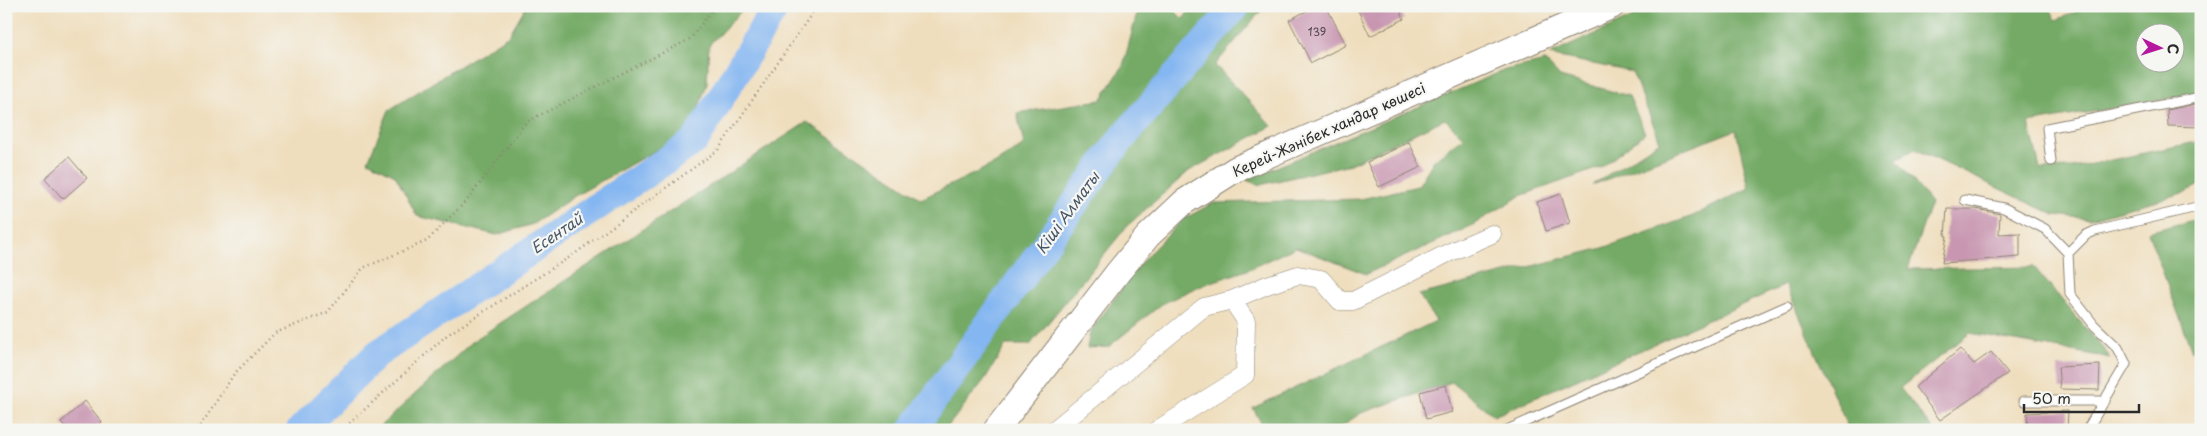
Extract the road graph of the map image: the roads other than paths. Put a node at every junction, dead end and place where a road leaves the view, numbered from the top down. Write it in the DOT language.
graph roads {
  1 [pos="1612,6"];
  2 [pos="2201,97"];
  3 [pos="2051,161"];
  4 [pos="1964,200"];
  5 [pos="2201,206"];
  6 [pos="1492,234"];
  7 [pos="2068,253"];
  8 [pos="1232,300"];
  9 [pos="1787,306"];
  10 [pos="2105,401"];
  11 [pos="2024,402"];
  12 [pos="996,430"];
  13 [pos="1054,430"];
  14 [pos="1157,430"];
  15 [pos="1507,430"];
  16 [pos="2087,430"];
  1 -- 12 [label="main road, Керей-Жәнібек хандар көшесі"];
  2 -- 3 [label="lane"];
  4 -- 7 [label="lane"];
  5 -- 7 [label="lane"];
  6 -- 8 [label="street"];
  7 -- 10 [label="lane"];
  8 -- 13 [label="street"];
  8 -- 14 [label="street"];
  9 -- 15 [label="lane"];
  10 -- 11 [label="lane"];
  10 -- 16 [label="lane"];
}
